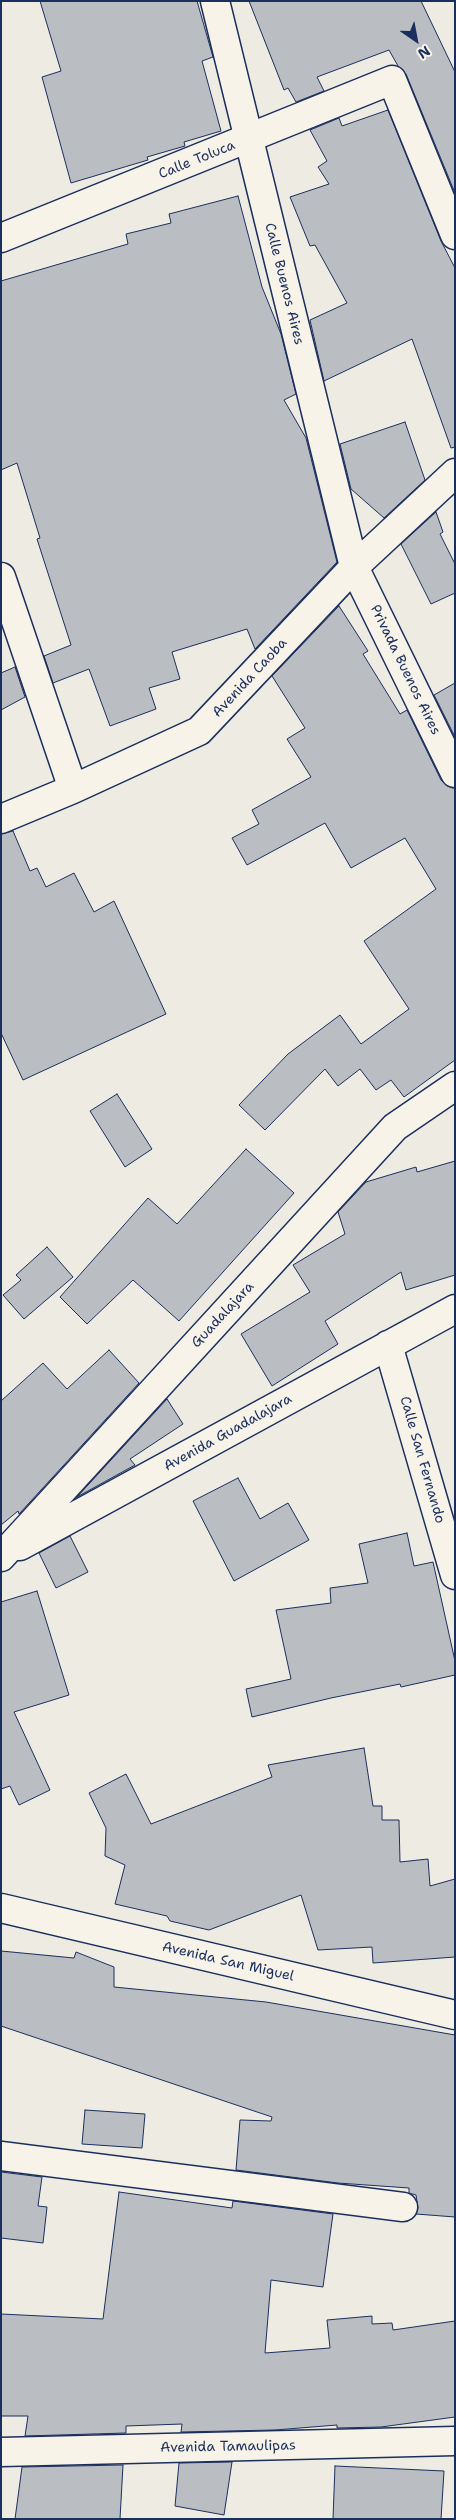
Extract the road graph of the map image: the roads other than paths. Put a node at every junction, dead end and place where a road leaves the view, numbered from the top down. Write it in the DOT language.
graph roads {
  1 [pos="215,1"];
  2 [pos="248,139"];
  3 [pos="455,234"];
  4 [pos="1,238"];
  5 [pos="455,473"];
  6 [pos="354,567"];
  7 [pos="1,577"];
  8 [pos="455,773"];
  9 [pos="73,789"];
  10 [pos="1,819"];
  11 [pos="455,1086"];
  12 [pos="455,1309"];
  13 [pos="388,1345"];
  14 [pos="1,1557"];
  15 [pos="452,1559"];
  16 [pos="1,1908"];
  17 [pos="455,2015"];
  18 [pos="1,2156"];
  19 [pos="403,2207"];
  20 [pos="455,2442"];
  21 [pos="1,2452"];
  1 -- 2 [label="street, Calle Buenos Aires"];
  2 -- 3 [label="street, Calle Toluca"];
  2 -- 4 [label="street, Calle Toluca"];
  2 -- 6 [label="street, Calle Buenos Aires"];
  5 -- 6 [label="street, Avenida Caoba"];
  6 -- 8 [label="street, Privada Buenos Aires"];
  6 -- 9 [label="street, Avenida Caoba"];
  7 -- 9 [label="street"];
  9 -- 10 [label="street, Avenida Caoba"];
  11 -- 14 [label="street, Guadalajara"];
  12 -- 13 [label="street, Avenida Guadalajara"];
  13 -- 14 [label="street, Avenida Guadalajara"];
  13 -- 15 [label="street, Calle San Fernando"];
  16 -- 17 [label="street, Avenida San Miguel"];
  18 -- 19 [label="street"];
  20 -- 21 [label="street, Avenida Tamaulipas"];
}
